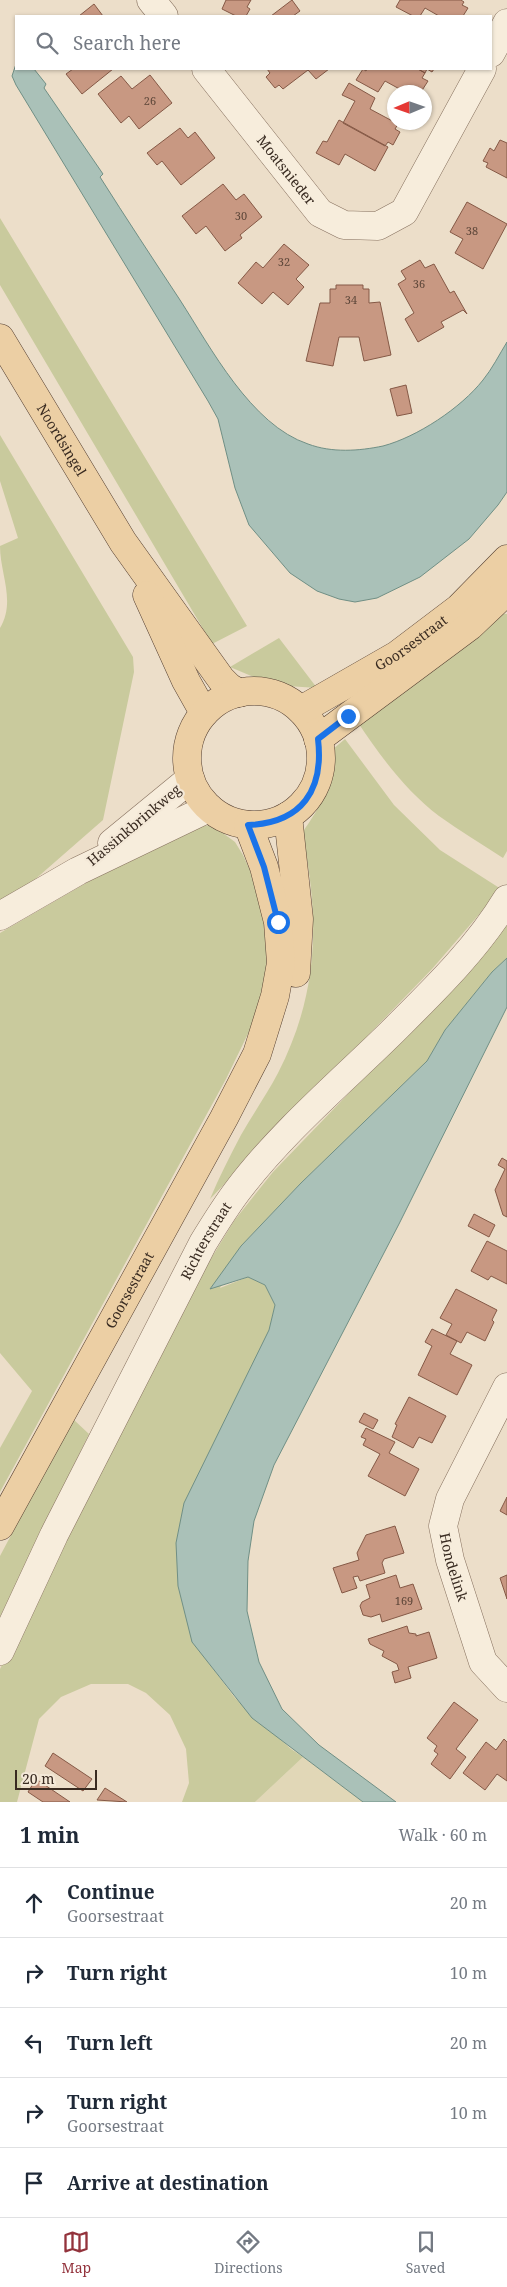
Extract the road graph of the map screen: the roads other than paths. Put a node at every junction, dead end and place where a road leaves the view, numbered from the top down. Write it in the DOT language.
graph roads {
  1 [pos="151,0"];
  2 [pos="163,15"];
  3 [pos="507,23"];
  4 [pos="492,51"];
  5 [pos="207,70"];
  6 [pos="481,70"];
  7 [pos="0,338"];
  8 [pos="123,542"];
  9 [pos="506,573"];
  10 [pos="239,693"];
  11 [pos="301,710"];
  12 [pos="204,713"];
  13 [pos="318,739"];
  14 [pos="190,779"];
  15 [pos="209,808"];
  16 [pos="288,816"];
  17 [pos="248,825"];
  18 [pos="78,872"];
  19 [pos="507,899"];
  20 [pos="0,916"];
  21 [pos="257,1054"];
  22 [pos="507,1388"];
  23 [pos="0,1526"];
  24 [pos="0,1651"];
  25 [pos="507,1688"];
  1 -- 2 [label="street"];
  3 -- 4 [label="street"];
  5 -- 6 [label="street, Moatsnieder"];
  7 -- 8 [label="main road, Noordsingel"];
  8 -- 10 [label="main road, Noordsingel"];
  8 -- 12 [label="main road, Noordsingel"];
  9 -- 11 [label="main road, Goorsestraat"];
  9 -- 13 [label="main road, Goorsestraat"];
  10 -- 11 [label="main road"];
  10 -- 12 [label="main road"];
  11 -- 13 [label="main road"];
  12 -- 14 [label="main road"];
  13 -- 16 [label="main road"];
  14 -- 15 [label="main road"];
  14 -- 18 [label="street, Hassinkbrinkweg"];
  15 -- 17 [label="main road"];
  15 -- 18 [label="street, Hassinkbrinkweg"];
  16 -- 17 [label="main road"];
  16 -- 21 [label="main road, Goorsestraat"];
  17 -- 21 [label="main road, Goorsestraat"];
  18 -- 20 [label="street, Hassinkbrinkweg"];
  19 -- 24 [label="street, Richterstraat"];
  21 -- 23 [label="main road, Goorsestraat"];
  22 -- 25 [label="street, Hondelink"];
}
